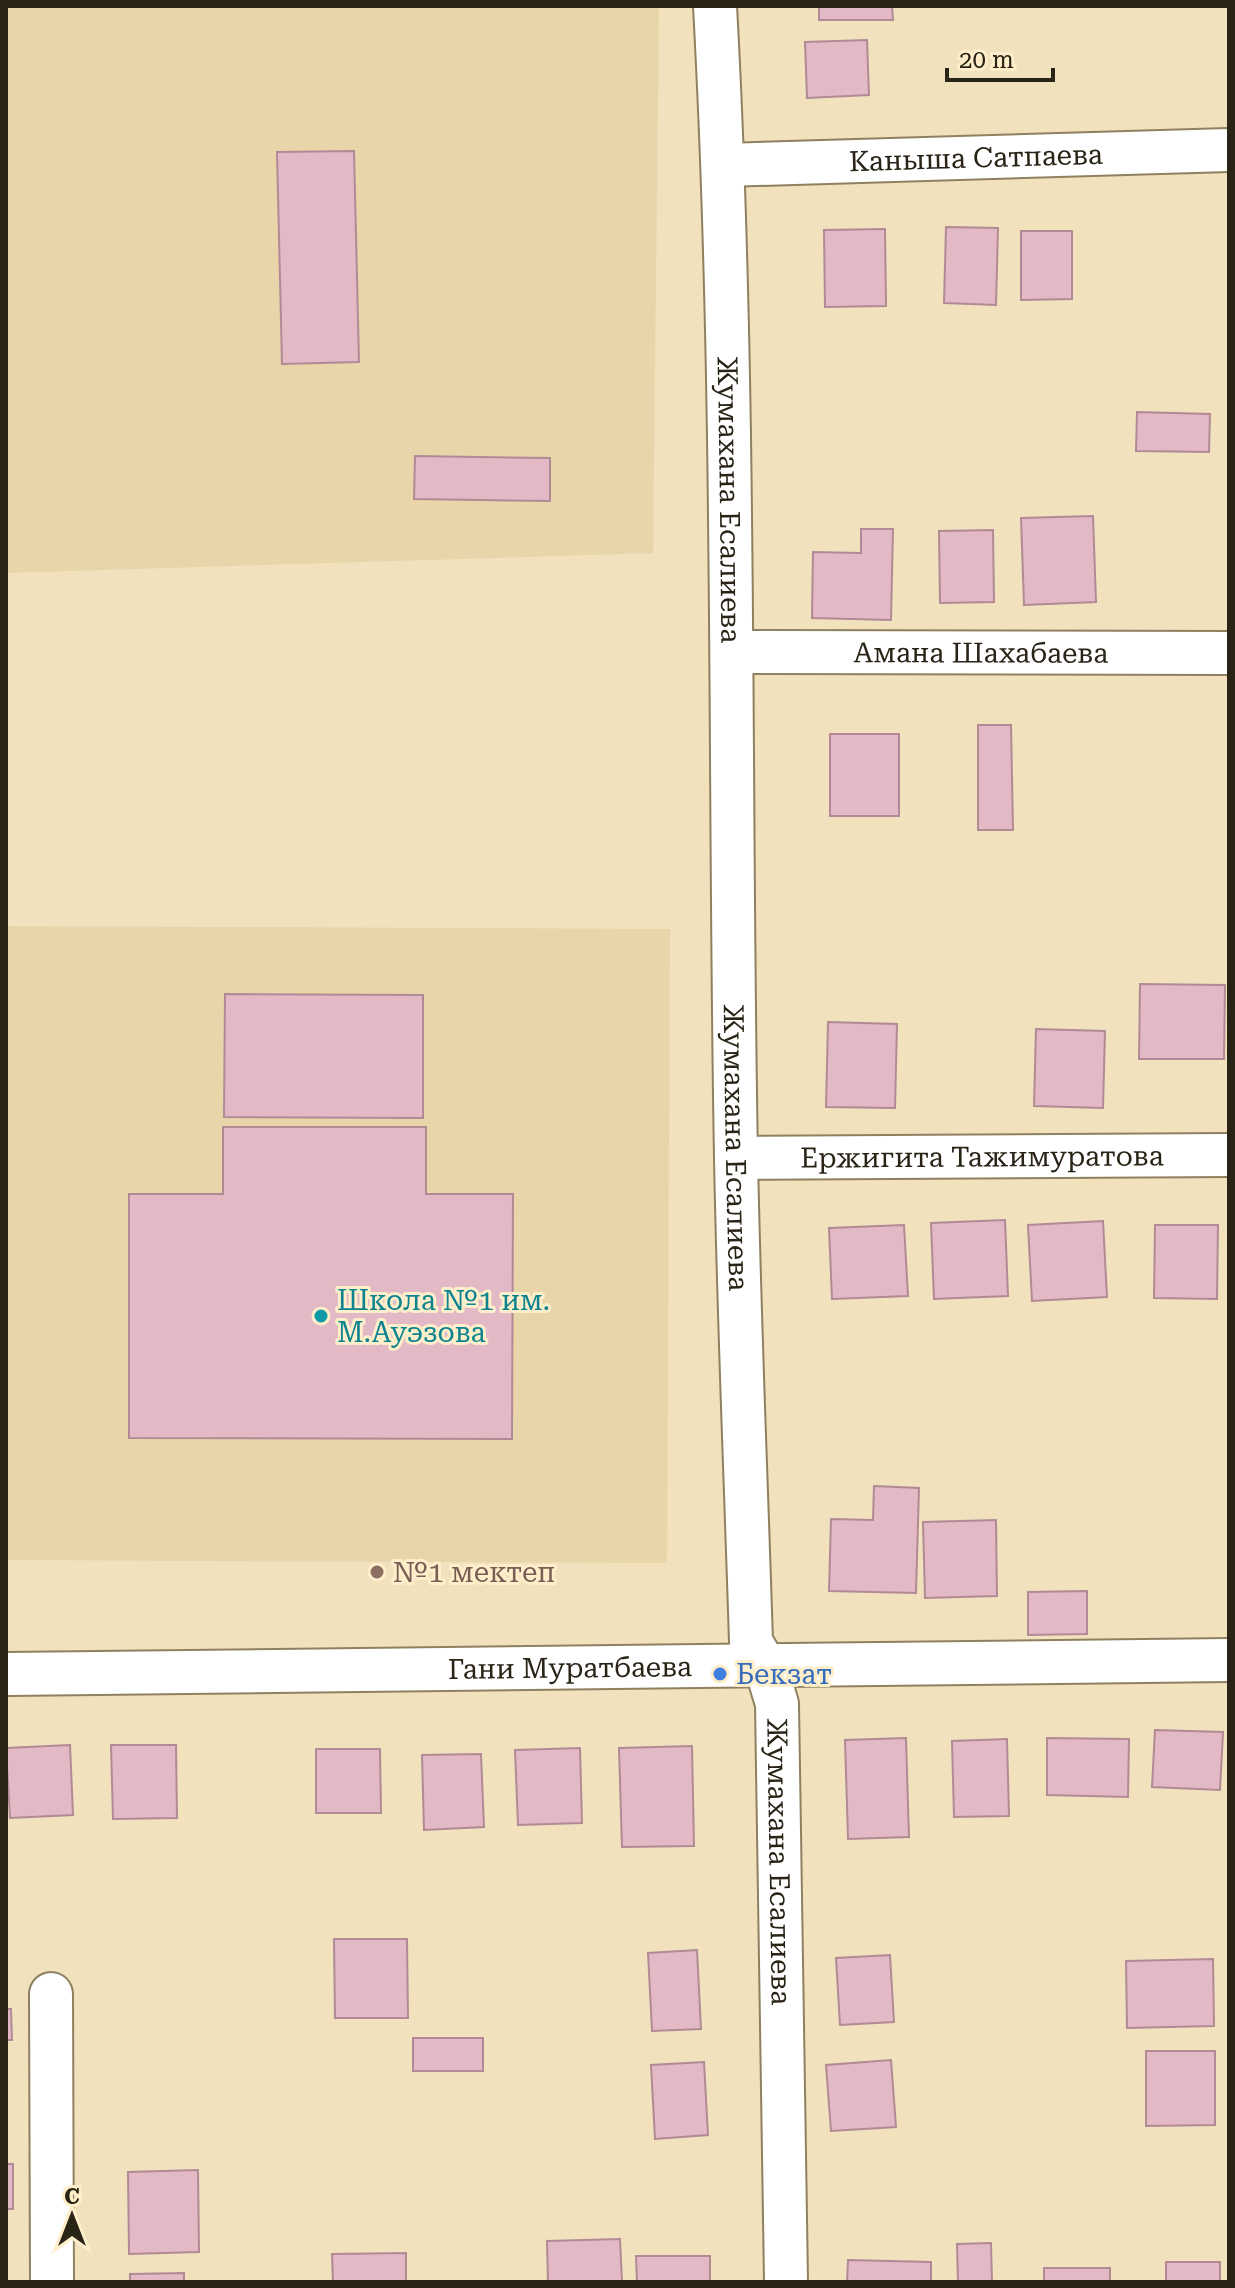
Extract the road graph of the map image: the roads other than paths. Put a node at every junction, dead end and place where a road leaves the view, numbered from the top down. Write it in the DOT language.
graph roads {
  1 [pos="715,6"];
  2 [pos="1229,150"];
  3 [pos="724,165"];
  4 [pos="733,652"];
  5 [pos="1229,653"];
  6 [pos="1229,1155"];
  7 [pos="736,1158"];
  8 [pos="1229,1660"];
  9 [pos="766,1667"];
  10 [pos="6,1674"];
  11 [pos="51,1994"];
  12 [pos="52,2282"];
  13 [pos="786,2282"];
  1 -- 3 [label="street, Жумахана Есалиева"];
  2 -- 3 [label="street, Каныша Сатпаева"];
  3 -- 4 [label="street, Жумахана Есалиева"];
  4 -- 5 [label="street, Амана Шахабаева"];
  4 -- 7 [label="street, Жумахана Есалиева"];
  6 -- 7 [label="street, Ержигита Тажимуратова"];
  7 -- 9 [label="street, Жумахана Есалиева"];
  8 -- 9 [label="street, Гани Муратбаева"];
  9 -- 10 [label="street, Гани Муратбаева"];
  9 -- 13 [label="street, Жумахана Есалиева"];
  11 -- 12 [label="street"];
}
